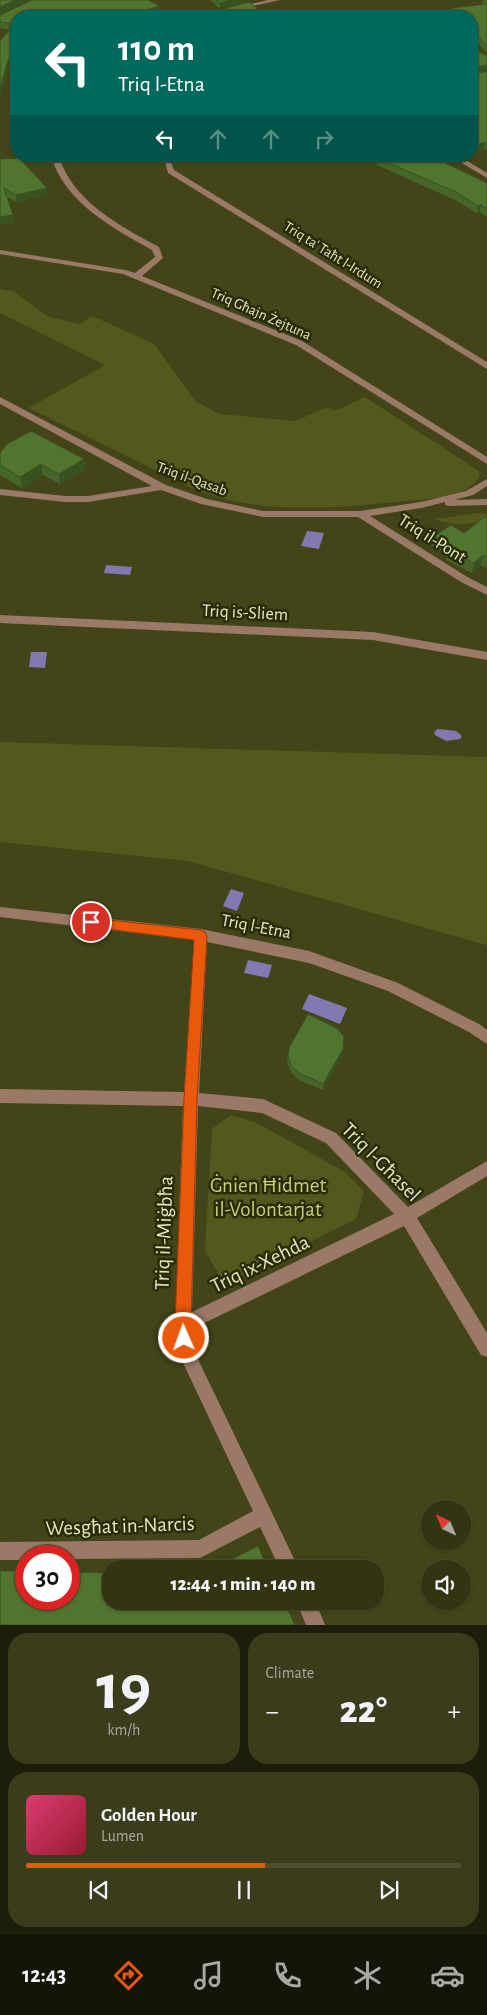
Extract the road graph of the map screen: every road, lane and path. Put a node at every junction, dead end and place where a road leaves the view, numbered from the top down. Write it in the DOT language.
graph roads {
  1 [pos="277,0"];
  2 [pos="229,10"];
  3 [pos="57,162"];
  4 [pos="462,162"];
  5 [pos="168,164"];
  6 [pos="487,176"];
  7 [pos="0,252"];
  8 [pos="137,276"];
  9 [pos="487,366"];
  10 [pos="0,400"];
  11 [pos="487,461"];
  12 [pos="487,482"];
  13 [pos="162,487"];
  14 [pos="0,492"];
  15 [pos="487,502"];
  16 [pos="421,505"];
  17 [pos="360,514"];
  18 [pos="487,591"];
  19 [pos="0,619"];
  20 [pos="487,656"];
  21 [pos="0,912"];
  22 [pos="201,936"];
  23 [pos="487,1038"];
  24 [pos="0,1096"];
  25 [pos="191,1099"];
  26 [pos="487,1168"];
  27 [pos="407,1216"];
  28 [pos="183,1325"];
  29 [pos="487,1349"];
  30 [pos="264,1515"];
  31 [pos="0,1551"];
  32 [pos="286,1560"];
  33 [pos="309,1610"];
  34 [pos="316,1625"];
  1 -- 2 [label="street"];
  3 -- 8 [label="street"];
  4 -- 6 [label="street"];
  5 -- 9 [label="street, Triq ta' Taħt l-Irdum"];
  7 -- 8 [label="street, Triq Għajn Żejtuna"];
  8 -- 11 [label="street, Triq Għajn Żejtuna"];
  10 -- 13 [label="street, Triq il-Qasab"];
  12 -- 16 [label="street, Triq il-Qasab"];
  13 -- 14 [label="street"];
  13 -- 17 [label="street, Triq il-Qasab"];
  15 -- 16 [label="street, Triq il-Qasab"];
  16 -- 17 [label="street, Triq il-Qasab"];
  17 -- 18 [label="street, Triq il-Pont"];
  19 -- 20 [label="street, Triq is-Sliem"];
  21 -- 22 [label="street, Triq l-Etna"];
  22 -- 23 [label="street, Triq l-Etna"];
  22 -- 25 [label="street, Triq il-Miġbħa"];
  24 -- 25 [label="street, Triq l-Għasel"];
  25 -- 27 [label="street, Triq l-Għasel"];
  25 -- 28 [label="street, Triq il-Miġbħa"];
  26 -- 27 [label="street, Triq ix-Xehda"];
  27 -- 28 [label="street, Triq ix-Xehda"];
  27 -- 29 [label="street, Triq l-Għasel"];
  28 -- 30 [label="street, Triq il-Miġbħa"];
  30 -- 31 [label="street, Wesgħat in-Narcis"];
  30 -- 32 [label="street, Triq il-Miġbħa"];
  33 -- 34 [label="street"];
}
